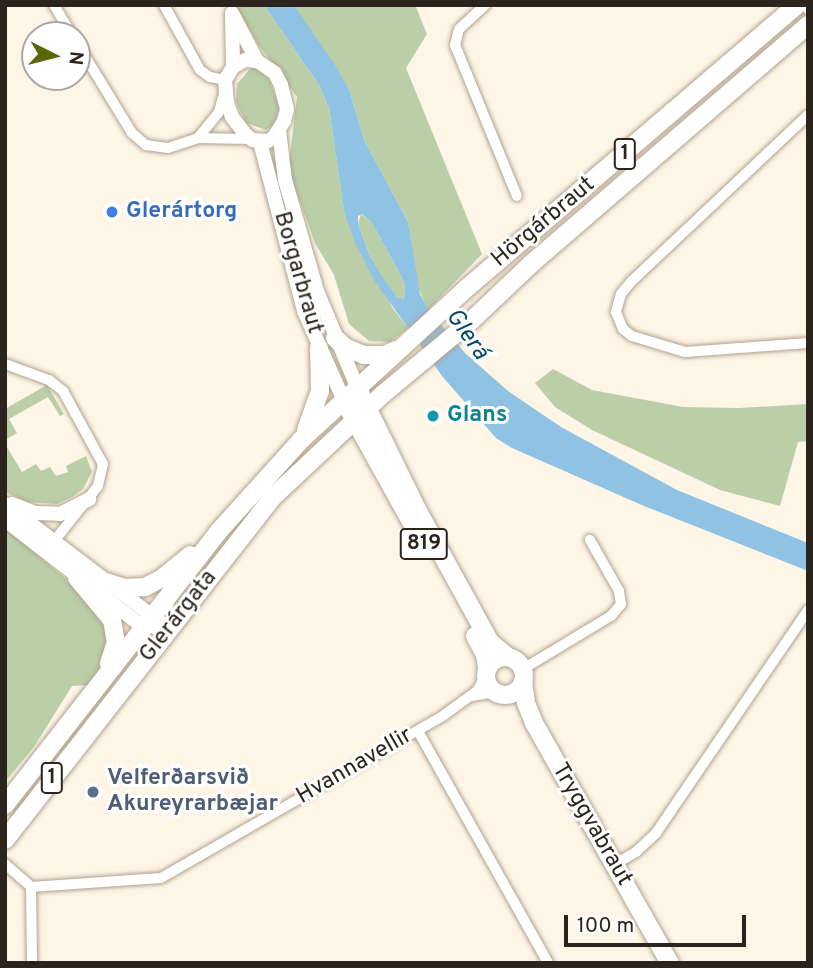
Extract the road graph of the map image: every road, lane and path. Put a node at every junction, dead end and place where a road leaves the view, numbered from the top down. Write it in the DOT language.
graph roads {
  1 [pos="54,5"];
  2 [pos="164,5"];
  3 [pos="485,5"];
  4 [pos="797,5"];
  5 [pos="230,9"];
  6 [pos="64,21"];
  7 [pos="808,26"];
  8 [pos="257,61"];
  9 [pos="91,65"];
  10 [pos="233,67"];
  11 [pos="225,86"];
  12 [pos="808,115"];
  13 [pos="279,130"];
  14 [pos="198,138"];
  15 [pos="255,140"];
  16 [pos="517,197"];
  17 [pos="335,338"];
  18 [pos="808,343"];
  19 [pos="406,346"];
  20 [pos="319,348"];
  21 [pos="5,364"];
  22 [pos="358,389"];
  23 [pos="344,401"];
  24 [pos="368,408"];
  25 [pos="353,422"];
  26 [pos="302,439"];
  27 [pos="89,499"];
  28 [pos="5,502"];
  29 [pos="5,520"];
  30 [pos="218,532"];
  31 [pos="590,540"];
  32 [pos="49,547"];
  33 [pos="77,578"];
  34 [pos="106,582"];
  35 [pos="808,610"];
  36 [pos="162,624"];
  37 [pos="508,657"];
  38 [pos="523,675"];
  39 [pos="99,683"];
  40 [pos="493,683"];
  41 [pos="534,723"];
  42 [pos="418,732"];
  43 [pos="5,804"];
  44 [pos="5,839"];
  45 [pos="5,864"];
  46 [pos="614,865"];
  47 [pos="31,887"];
  48 [pos="32,963"];
  49 [pos="548,963"];
  50 [pos="670,963"];
  1 -- 6 [label="street"];
  2 -- 11 [label="street"];
  3 -- 16 [label="street"];
  4 -- 19 [label="main road, Hörgárbraut / 1"];
  5 -- 8 [label="street, Borgarbraut"];
  5 -- 10 [label="street, Borgarbraut"];
  7 -- 24 [label="main road, Hörgárbraut / 1"];
  8 -- 10 [label="street"];
  8 -- 13 [label="street, Borgarbraut"];
  9 -- 14 [label="street"];
  10 -- 11 [label="street"];
  11 -- 14 [label="street"];
  11 -- 15 [label="street, Borgarbraut"];
  12 -- 18 [label="street"];
  13 -- 15 [label="street"];
  13 -- 17 [label="street, Borgarbraut"];
  14 -- 15 [label="street"];
  15 -- 20 [label="street, Borgarbraut"];
  17 -- 19 [label="main road"];
  17 -- 22 [label="street, Borgarbraut"];
  19 -- 22 [label="main road, Hörgárbraut / 1"];
  20 -- 23 [label="street, Borgarbraut"];
  20 -- 26 [label="main road"];
  21 -- 27 [label="street"];
  22 -- 23 [label="main road, Glerárgata / 1"];
  22 -- 24 [label="main road, 819"];
  23 -- 25 [label="main road, Tryggvabraut / 819"];
  23 -- 26 [label="main road, Glerárgata / 1"];
  24 -- 25 [label="main road, Glerárgata / 1"];
  24 -- 37 [label="main road, 819"];
  25 -- 36 [label="main road, Glerárgata / 1"];
  25 -- 40 [label="main road, Tryggvabraut / 819"];
  26 -- 30 [label="main road, Glerárgata / 1"];
  27 -- 28 [label="street"];
  27 -- 32 [label="street"];
  28 -- 32 [label="street"];
  29 -- 32 [label="street"];
  30 -- 34 [label="main road"];
  30 -- 36 [label="main road, Glerárgata / 1"];
  31 -- 38 [label="street"];
  32 -- 33 [label="street"];
  32 -- 34 [label="street"];
  33 -- 36 [label="street"];
  33 -- 39 [label="main road"];
  34 -- 36 [label="street"];
  35 -- 46 [label="street"];
  36 -- 39 [label="main road, Glerárgata / 1"];
  36 -- 44 [label="main road, Glerárgata / 1"];
  37 -- 38 [label="main road, 819"];
  37 -- 40 [label="main road"];
  38 -- 40 [label="main road"];
  38 -- 41 [label="main road, Tryggvabraut / 819"];
  39 -- 43 [label="main road, Glerárgata / 1"];
  40 -- 41 [label="main road, Tryggvabraut / 819"];
  40 -- 42 [label="street, Hvannavellir"];
  41 -- 46 [label="main road, Tryggvabraut / 819"];
  42 -- 47 [label="street, Hvannavellir"];
  42 -- 49 [label="street"];
  45 -- 47 [label="street"];
  46 -- 50 [label="main road, Tryggvabraut / 819"];
  47 -- 48 [label="street"];
}
